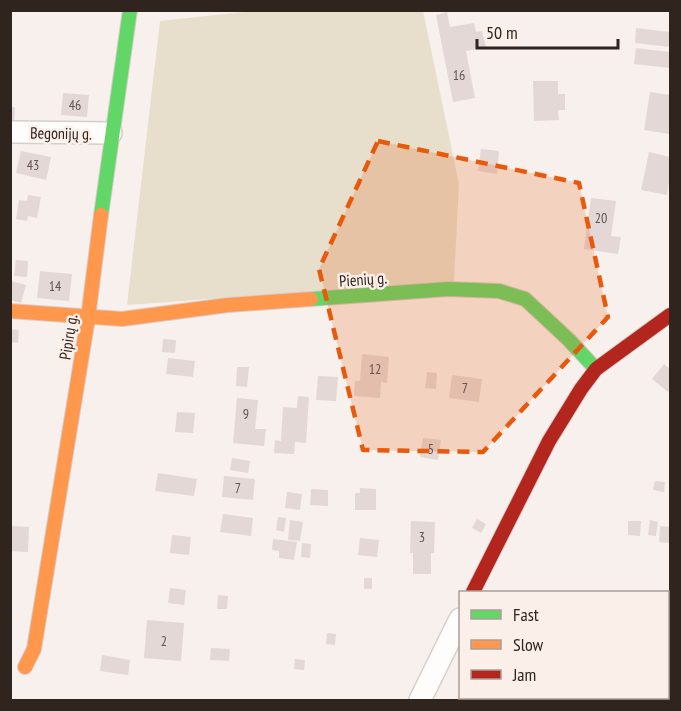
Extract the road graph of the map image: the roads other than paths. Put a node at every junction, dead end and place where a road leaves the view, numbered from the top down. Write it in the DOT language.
graph roads {
  1 [pos="130,10"];
  2 [pos="10,132"];
  3 [pos="111,132"];
  4 [pos="10,311"];
  5 [pos="670,315"];
  6 [pos="88,318"];
  7 [pos="596,369"];
  8 [pos="474,591"];
  9 [pos="459,620"];
  10 [pos="25,667"];
  11 [pos="420,700"];
  1 -- 3 [label="street, Pipirų g."];
  2 -- 3 [label="street, Begonijų g."];
  3 -- 6 [label="street, Pipirų g."];
  4 -- 6 [label="street, Pienių g."];
  5 -- 7 [label="street"];
  6 -- 7 [label="street, Pienių g."];
  6 -- 10 [label="street, Pipirų g."];
  7 -- 8 [label="street"];
  9 -- 11 [label="street"];
}
